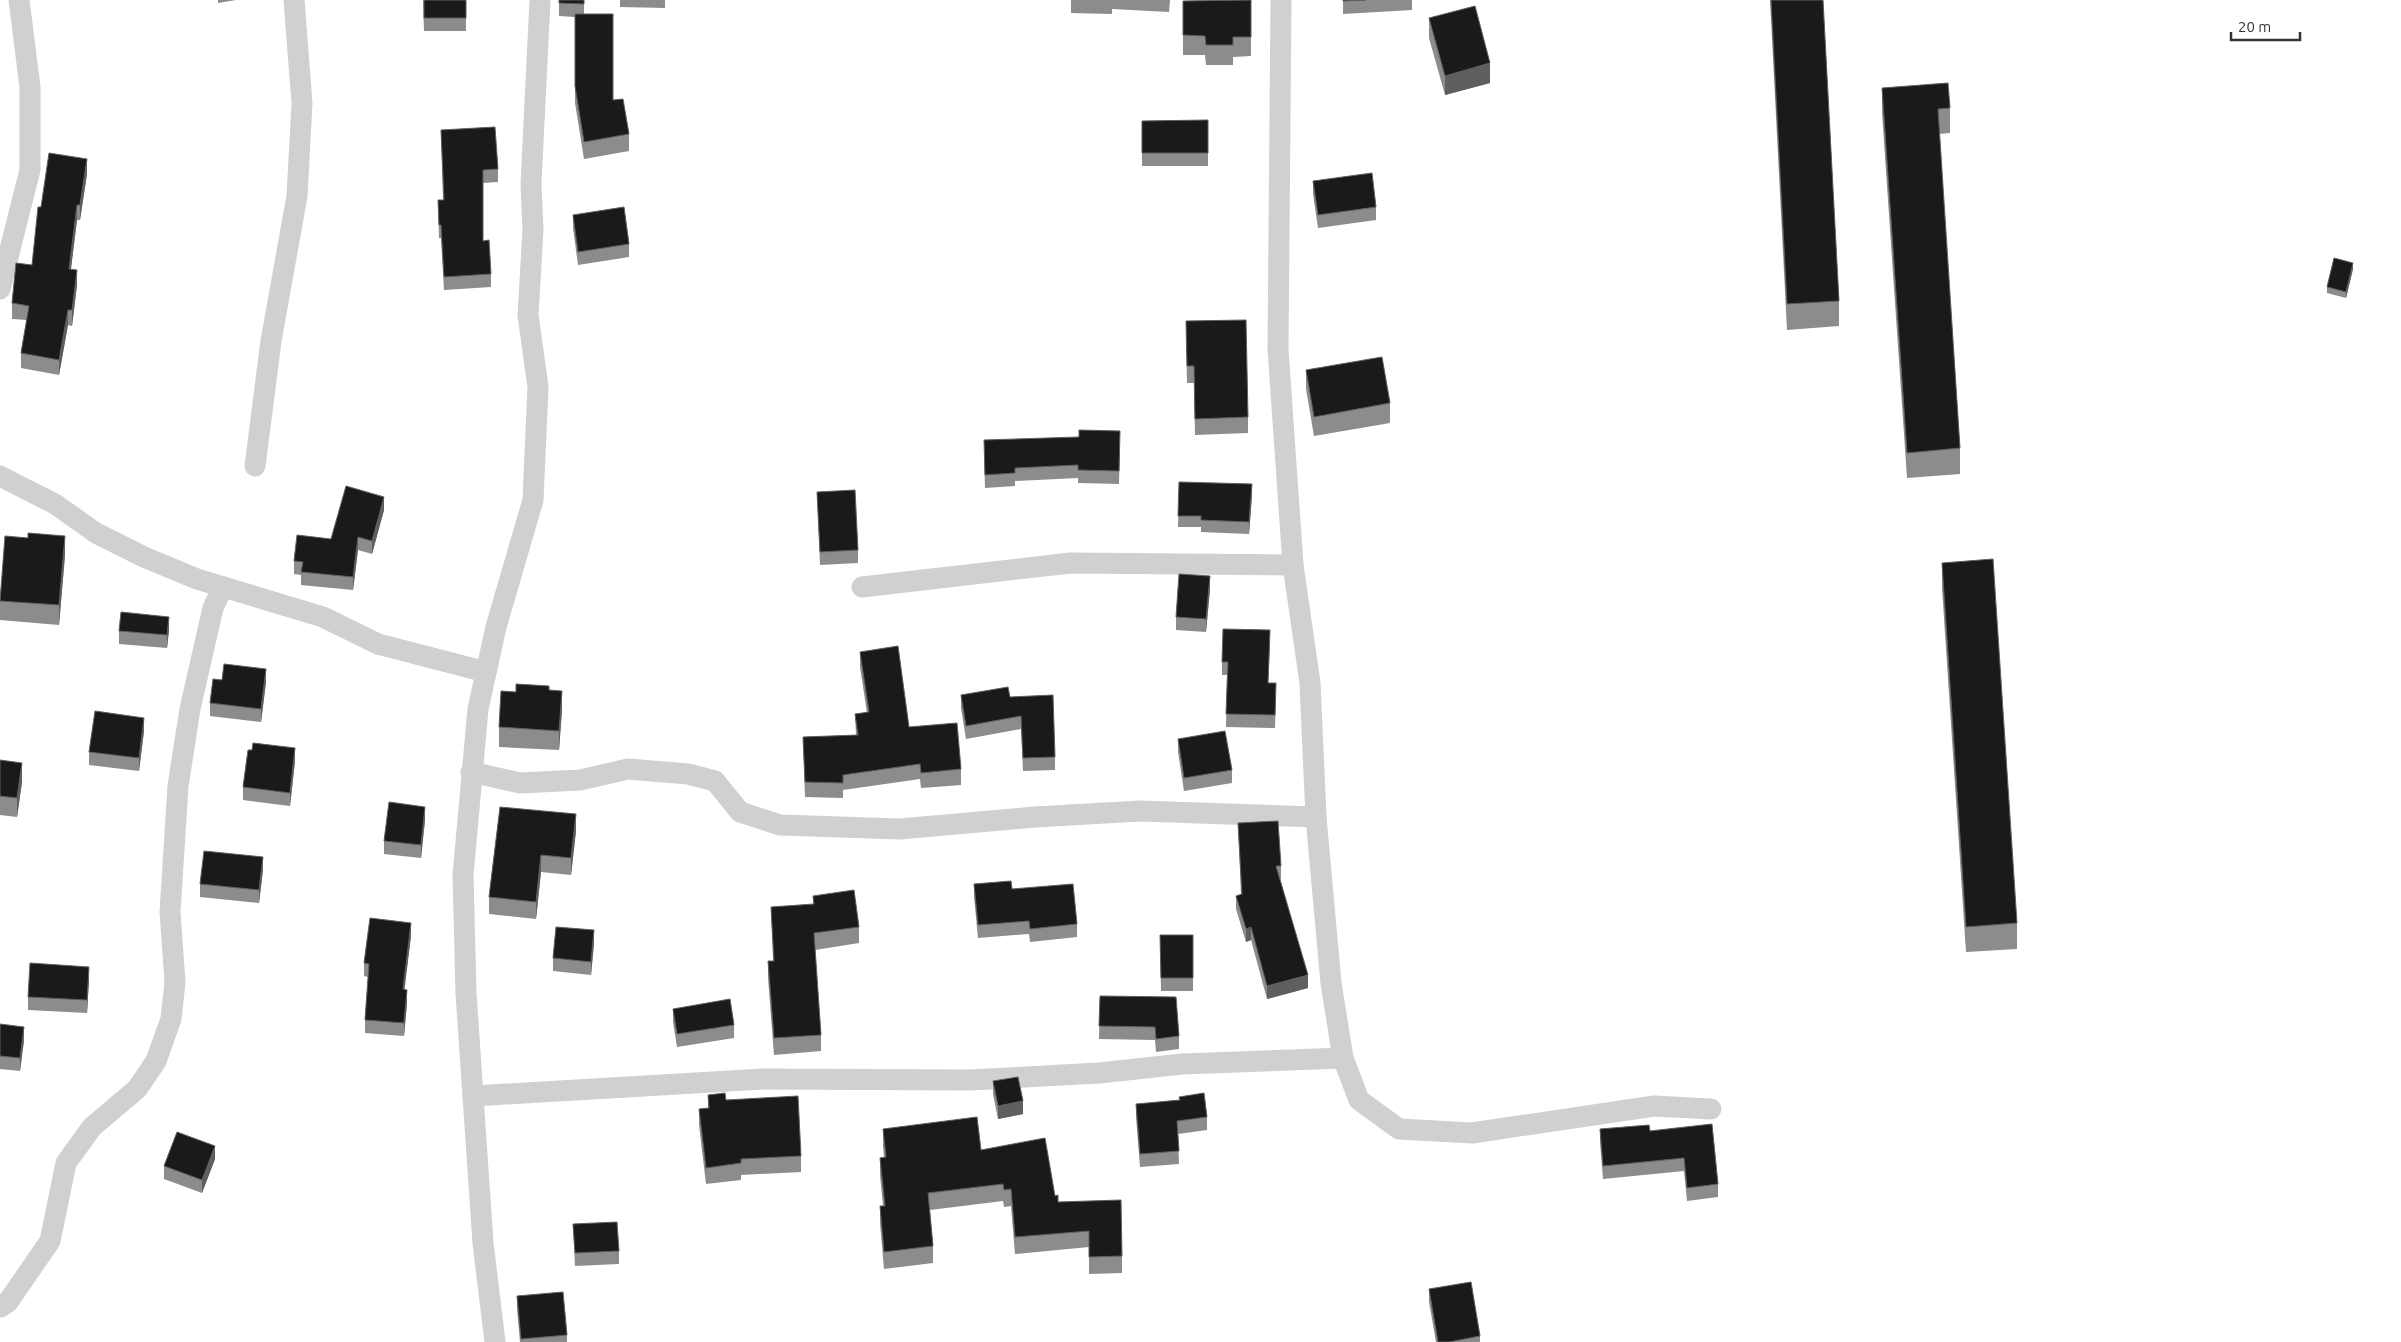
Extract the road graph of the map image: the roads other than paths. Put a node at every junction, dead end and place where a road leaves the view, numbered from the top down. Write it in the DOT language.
graph roads {
  1 [pos="19,0"];
  2 [pos="294,0"];
  3 [pos="540,0"];
  4 [pos="1281,0"];
  5 [pos="0,289"];
  6 [pos="255,466"];
  7 [pos="0,476"];
  8 [pos="1293,565"];
  9 [pos="223,587"];
  10 [pos="862,587"];
  11 [pos="486,672"];
  12 [pos="472,772"];
  13 [pos="1316,816"];
  14 [pos="1343,1058"];
  15 [pos="473,1096"];
  16 [pos="1711,1109"];
  17 [pos="0,1307"];
  18 [pos="495,1342"];
  1 -- 5 [label="street"];
  2 -- 6 [label="street"];
  3 -- 11 [label="street"];
  4 -- 8 [label="street"];
  7 -- 9 [label="street"];
  8 -- 10 [label="street"];
  8 -- 13 [label="street"];
  9 -- 11 [label="street"];
  9 -- 17 [label="street"];
  11 -- 12 [label="street"];
  12 -- 13 [label="street"];
  12 -- 15 [label="street"];
  13 -- 14 [label="street"];
  14 -- 15 [label="street"];
  14 -- 16 [label="street"];
  15 -- 18 [label="street"];
}
